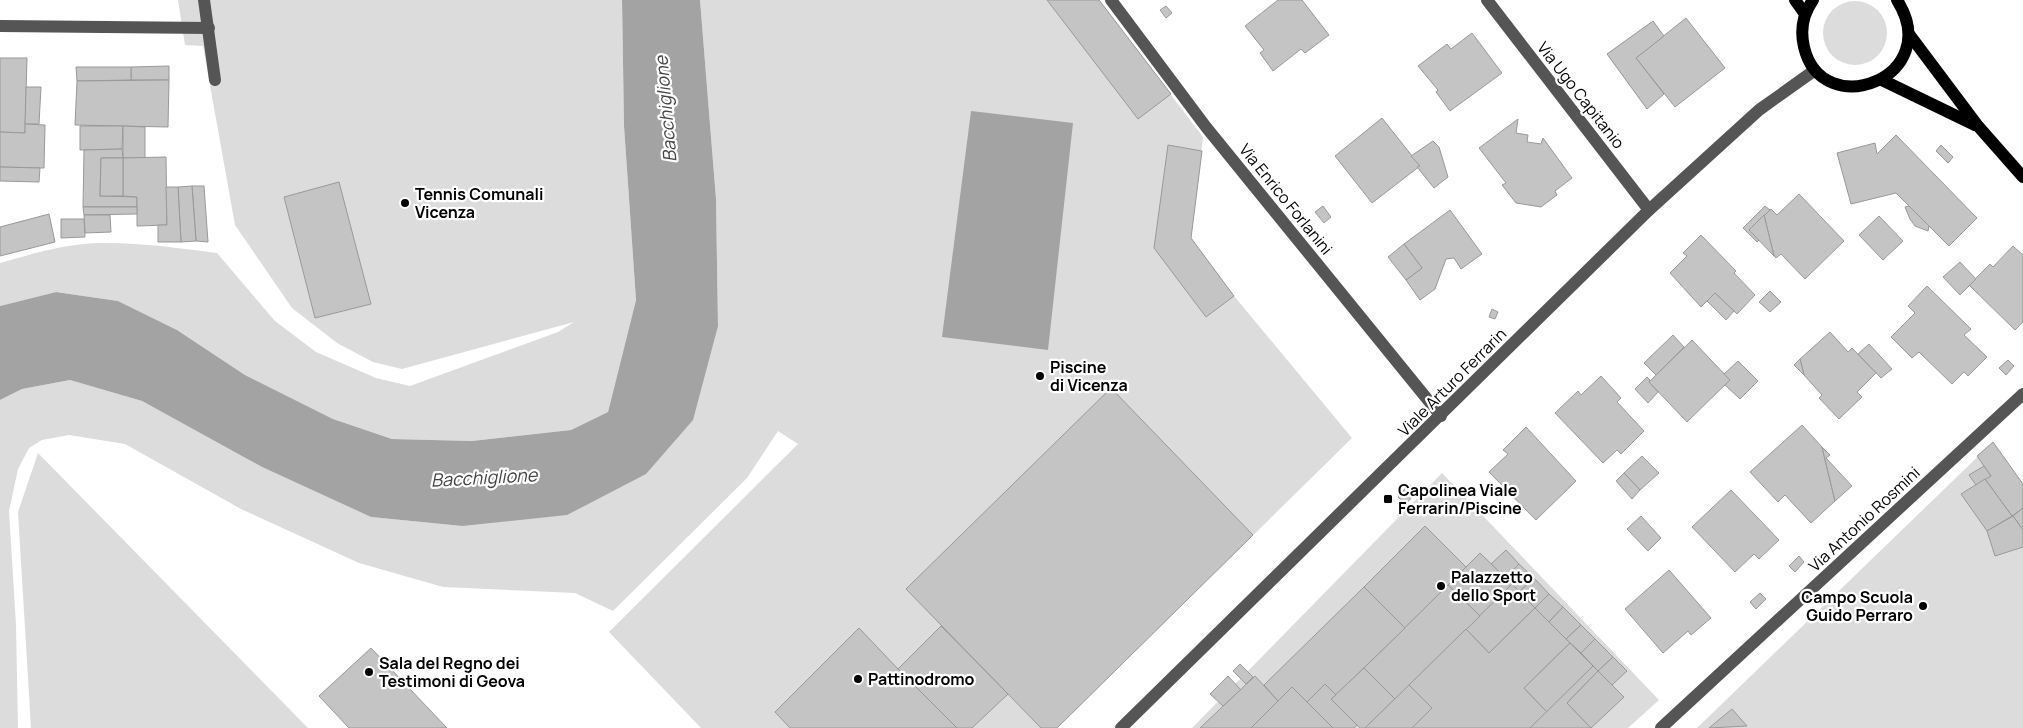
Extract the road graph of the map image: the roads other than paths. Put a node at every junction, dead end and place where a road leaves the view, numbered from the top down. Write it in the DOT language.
graph roads {
  1 [pos="204,0"];
  2 [pos="1111,0"];
  3 [pos="1487,0"];
  4 [pos="1795,0"];
  5 [pos="1813,0"];
  6 [pos="1897,0"];
  7 [pos="1805,14"];
  8 [pos="0,26"];
  9 [pos="208,28"];
  10 [pos="1909,34"];
  11 [pos="1816,70"];
  12 [pos="216,80"];
  13 [pos="1882,80"];
  14 [pos="1978,126"];
  15 [pos="2023,178"];
  16 [pos="1649,210"];
  17 [pos="2023,394"];
  18 [pos="1440,416"];
  19 [pos="1121,728"];
  20 [pos="1661,728"];
  1 -- 9 [label="street"];
  2 -- 18 [label="street, Via Enrico Forlanini"];
  3 -- 16 [label="street, Via Ugo Capitanio"];
  4 -- 7 [label="main road"];
  5 -- 7 [label="main road"];
  6 -- 10 [label="main road"];
  7 -- 11 [label="main road"];
  8 -- 9 [label="street"];
  9 -- 12 [label="street"];
  10 -- 13 [label="main road"];
  10 -- 14 [label="main road"];
  11 -- 13 [label="main road"];
  11 -- 16 [label="street, Viale Arturo Ferrarin"];
  13 -- 14 [label="main road"];
  14 -- 15 [label="main road"];
  16 -- 18 [label="street, Viale Arturo Ferrarin"];
  17 -- 20 [label="street, Via Antonio Rosmini"];
  18 -- 19 [label="street, Viale Arturo Ferrarin"];
}
